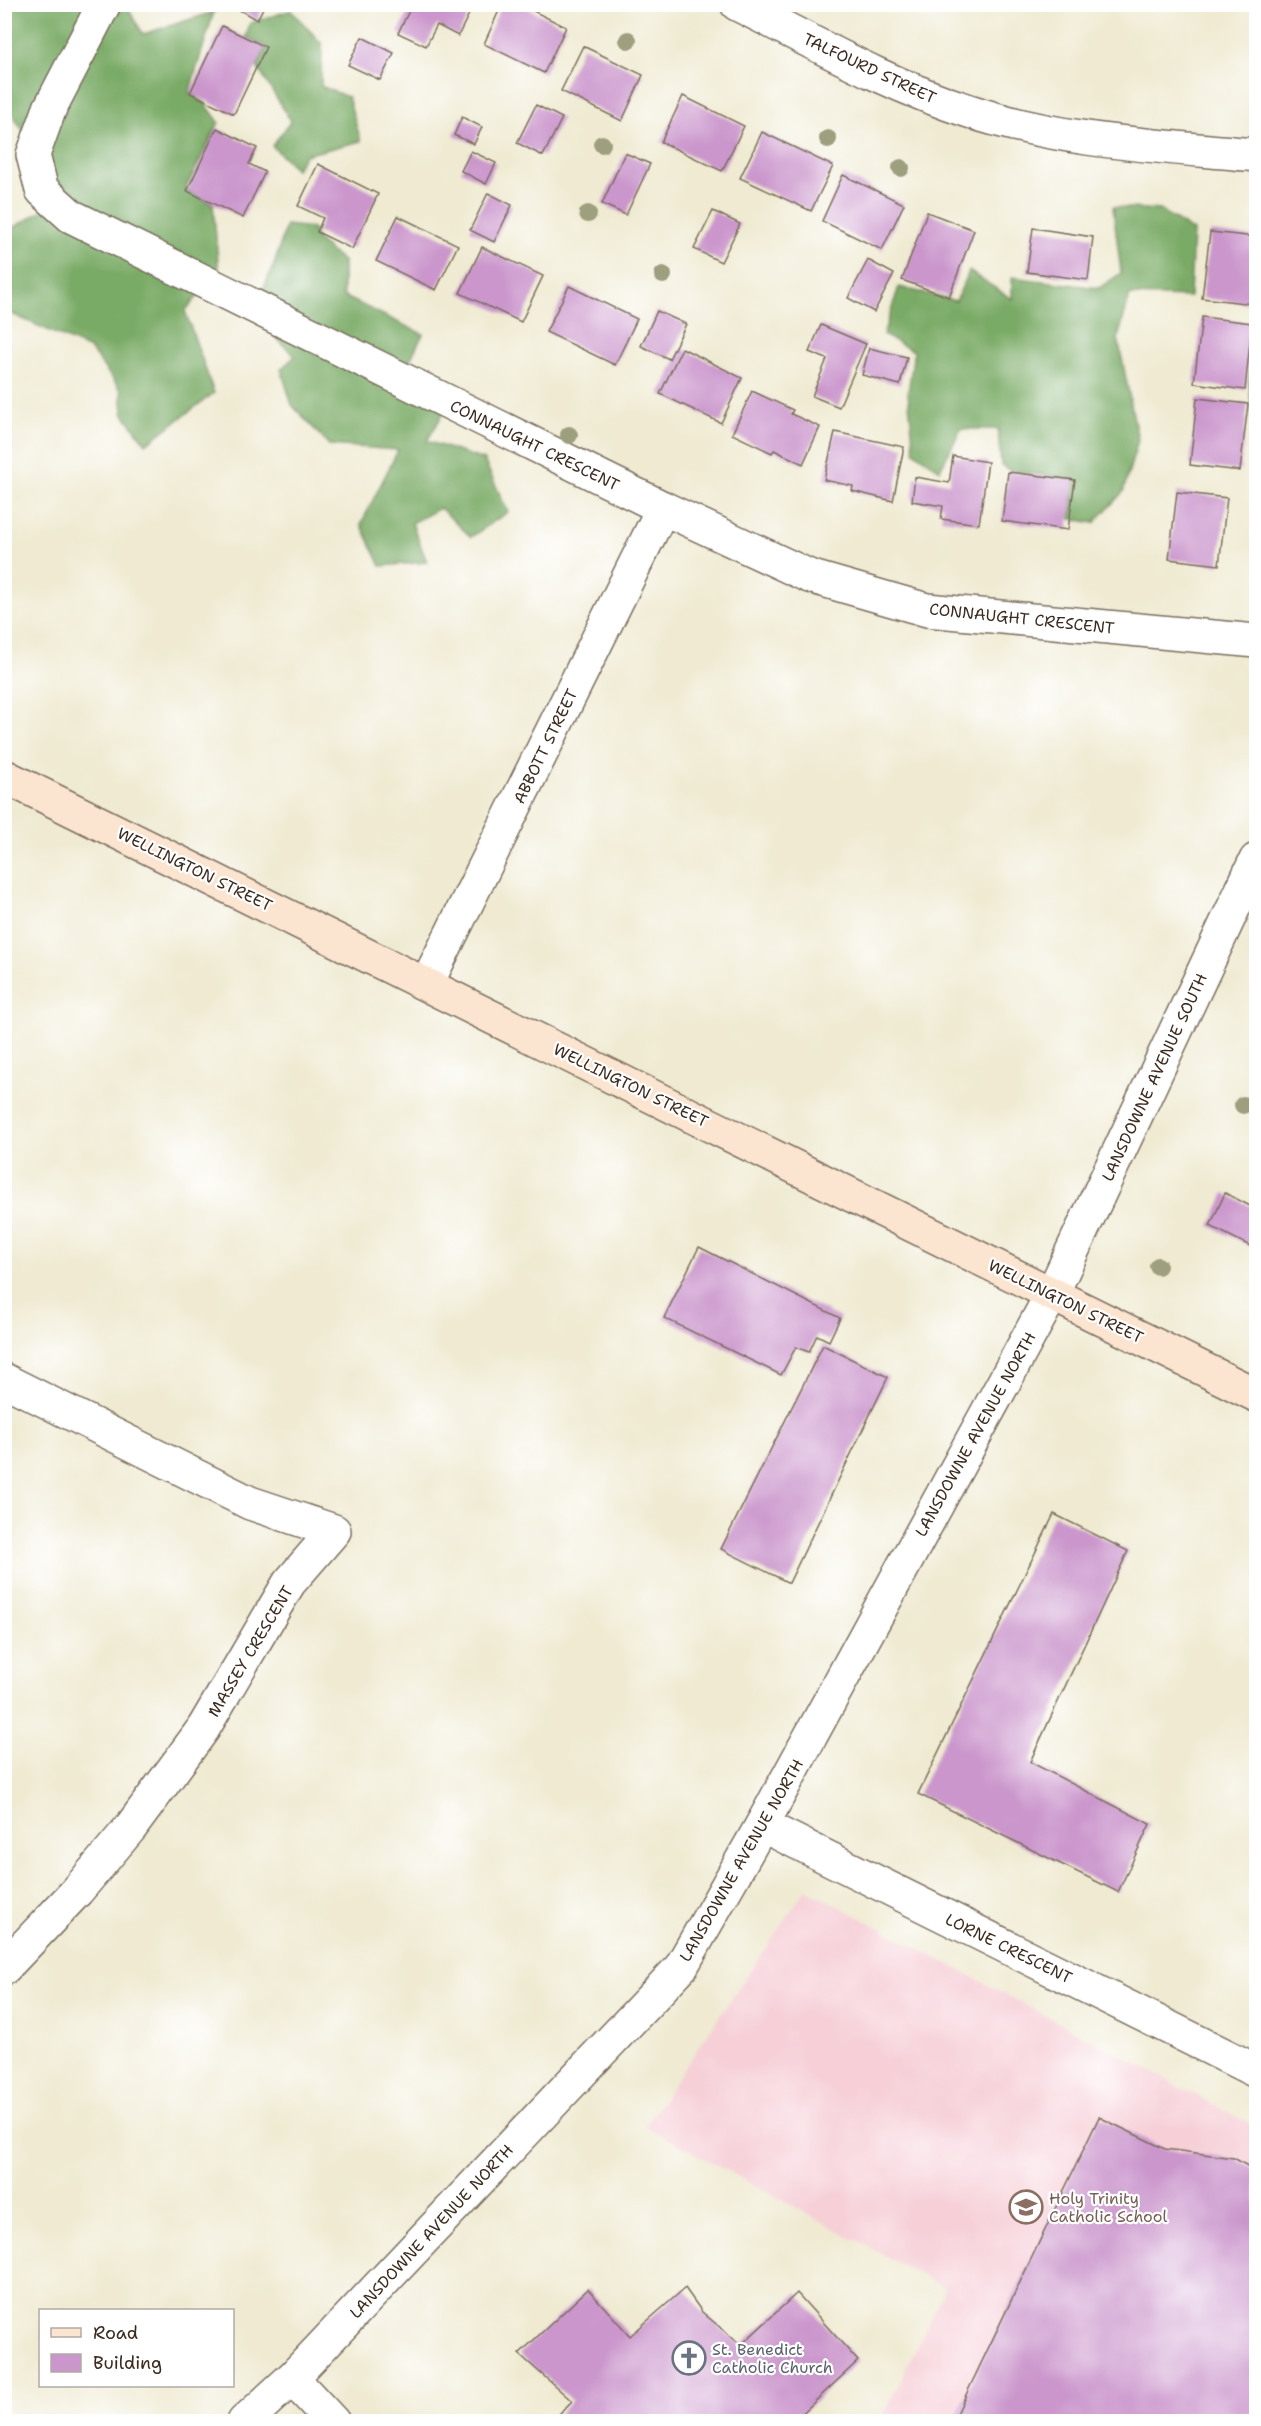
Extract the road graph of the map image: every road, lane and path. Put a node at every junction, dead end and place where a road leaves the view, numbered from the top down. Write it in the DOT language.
graph roads {
  1 [pos="104,4"];
  2 [pos="737,4"];
  3 [pos="1257,155"];
  4 [pos="663,508"];
  5 [pos="1257,641"];
  6 [pos="4,776"];
  7 [pos="1257,860"];
  8 [pos="427,983"];
  9 [pos="1052,1294"];
  10 [pos="4,1380"];
  11 [pos="1257,1395"];
  12 [pos="762,1825"];
  13 [pos="4,1968"];
  14 [pos="1257,2071"];
  15 [pos="292,2378"];
  16 [pos="244,2421"];
  17 [pos="333,2421"];
  1 -- 4 [label="street, CONNAUGHT CRESCENT"];
  2 -- 3 [label="street, TALFOURD STREET"];
  4 -- 5 [label="street, CONNAUGHT CRESCENT"];
  4 -- 8 [label="street, ABBOTT STREET"];
  6 -- 8 [label="main road, WELLINGTON STREET"];
  7 -- 9 [label="street, LANSDOWNE AVENUE SOUTH"];
  8 -- 9 [label="main road, WELLINGTON STREET"];
  9 -- 11 [label="main road, WELLINGTON STREET"];
  9 -- 12 [label="street, LANSDOWNE AVENUE NORTH"];
  10 -- 13 [label="street, MASSEY CRESCENT"];
  12 -- 14 [label="street, LORNE CRESCENT"];
  12 -- 15 [label="street, LANSDOWNE AVENUE NORTH"];
  15 -- 16 [label="street, LANSDOWNE AVENUE NORTH"];
  15 -- 17 [label="street"];
}
